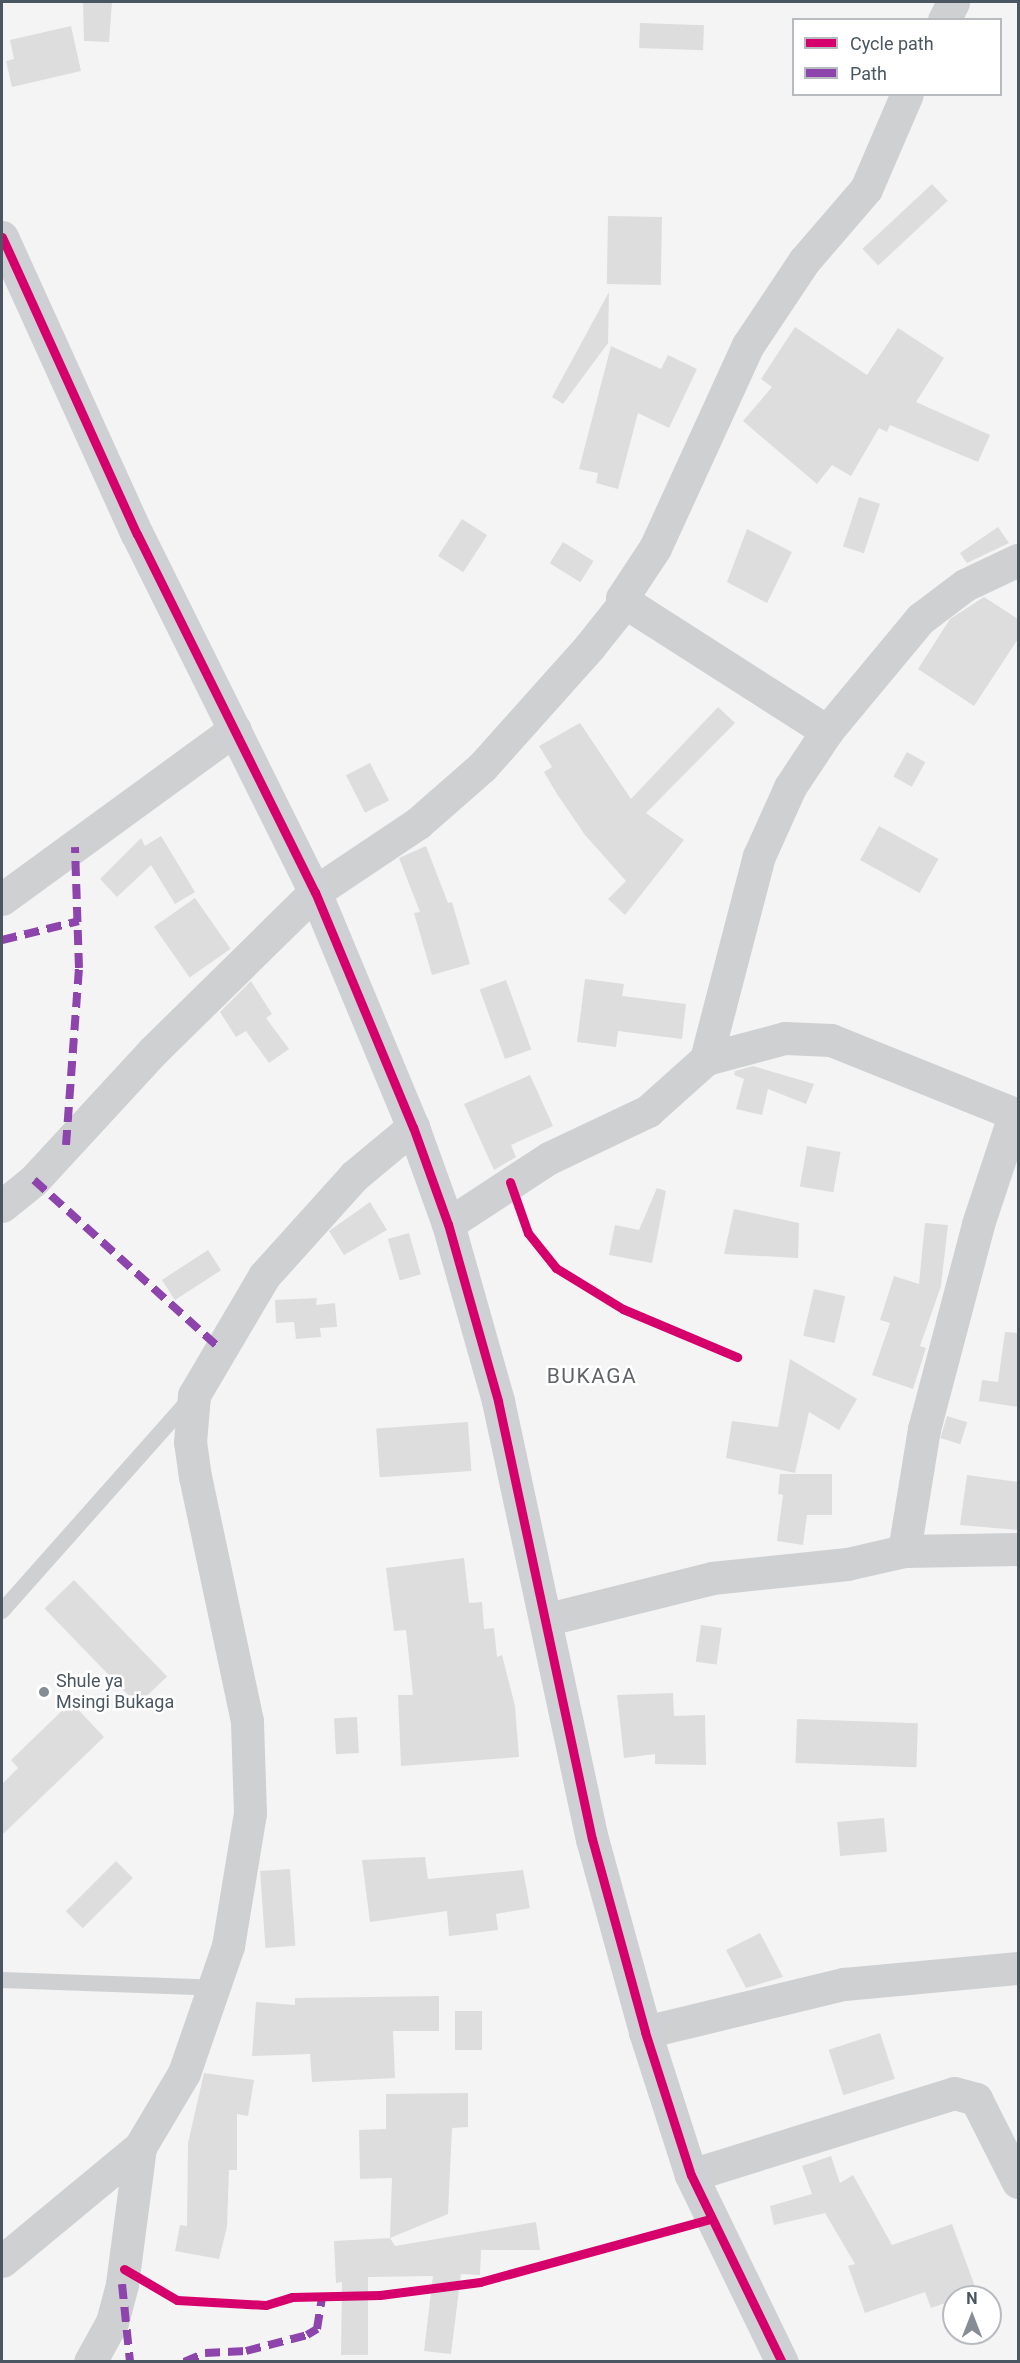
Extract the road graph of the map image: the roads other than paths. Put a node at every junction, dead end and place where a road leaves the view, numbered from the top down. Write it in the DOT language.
graph roads {
  1 [pos="953,2"];
  2 [pos="945,18"];
  3 [pos="906,96"];
  4 [pos="2,237"];
  5 [pos="1018,560"];
  6 [pos="625,602"];
  7 [pos="235,729"];
  8 [pos="827,731"];
  9 [pos="315,892"];
  10 [pos="2,899"];
  11 [pos="706,1059"];
  12 [pos="1017,1114"];
  13 [pos="413,1127"];
  14 [pos="2,1206"];
  15 [pos="448,1224"];
  16 [pos="194,1395"];
  17 [pos="1018,1549"];
  18 [pos="904,1551"];
  19 [pos="2,1611"];
  20 [pos="548,1619"];
  21 [pos="1018,1968"];
  22 [pos="2,1980"];
  23 [pos="216,1988"];
  24 [pos="645,2032"];
  25 [pos="140,2147"];
  26 [pos="691,2175"];
  27 [pos="1018,2182"];
  28 [pos="2,2261"];
  29 [pos="90,2361"];
  30 [pos="782,2361"];
  1 -- 2 [label="street"];
  3 -- 6 [label="street"];
  4 -- 7 [label="street"];
  5 -- 8 [label="street"];
  6 -- 8 [label="street"];
  6 -- 9 [label="street"];
  7 -- 9 [label="street"];
  7 -- 10 [label="street"];
  8 -- 11 [label="street"];
  9 -- 13 [label="street"];
  9 -- 14 [label="street"];
  11 -- 12 [label="street"];
  11 -- 15 [label="street"];
  12 -- 18 [label="street"];
  13 -- 15 [label="street"];
  13 -- 16 [label="street"];
  15 -- 20 [label="street"];
  16 -- 19 [label="lane"];
  16 -- 23 [label="street"];
  17 -- 18 [label="street"];
  18 -- 20 [label="street"];
  20 -- 24 [label="street"];
  21 -- 24 [label="street"];
  22 -- 23 [label="lane"];
  23 -- 25 [label="street"];
  24 -- 26 [label="street"];
  25 -- 28 [label="street"];
  25 -- 29 [label="street"];
  26 -- 27 [label="street"];
  26 -- 30 [label="street"];
}
